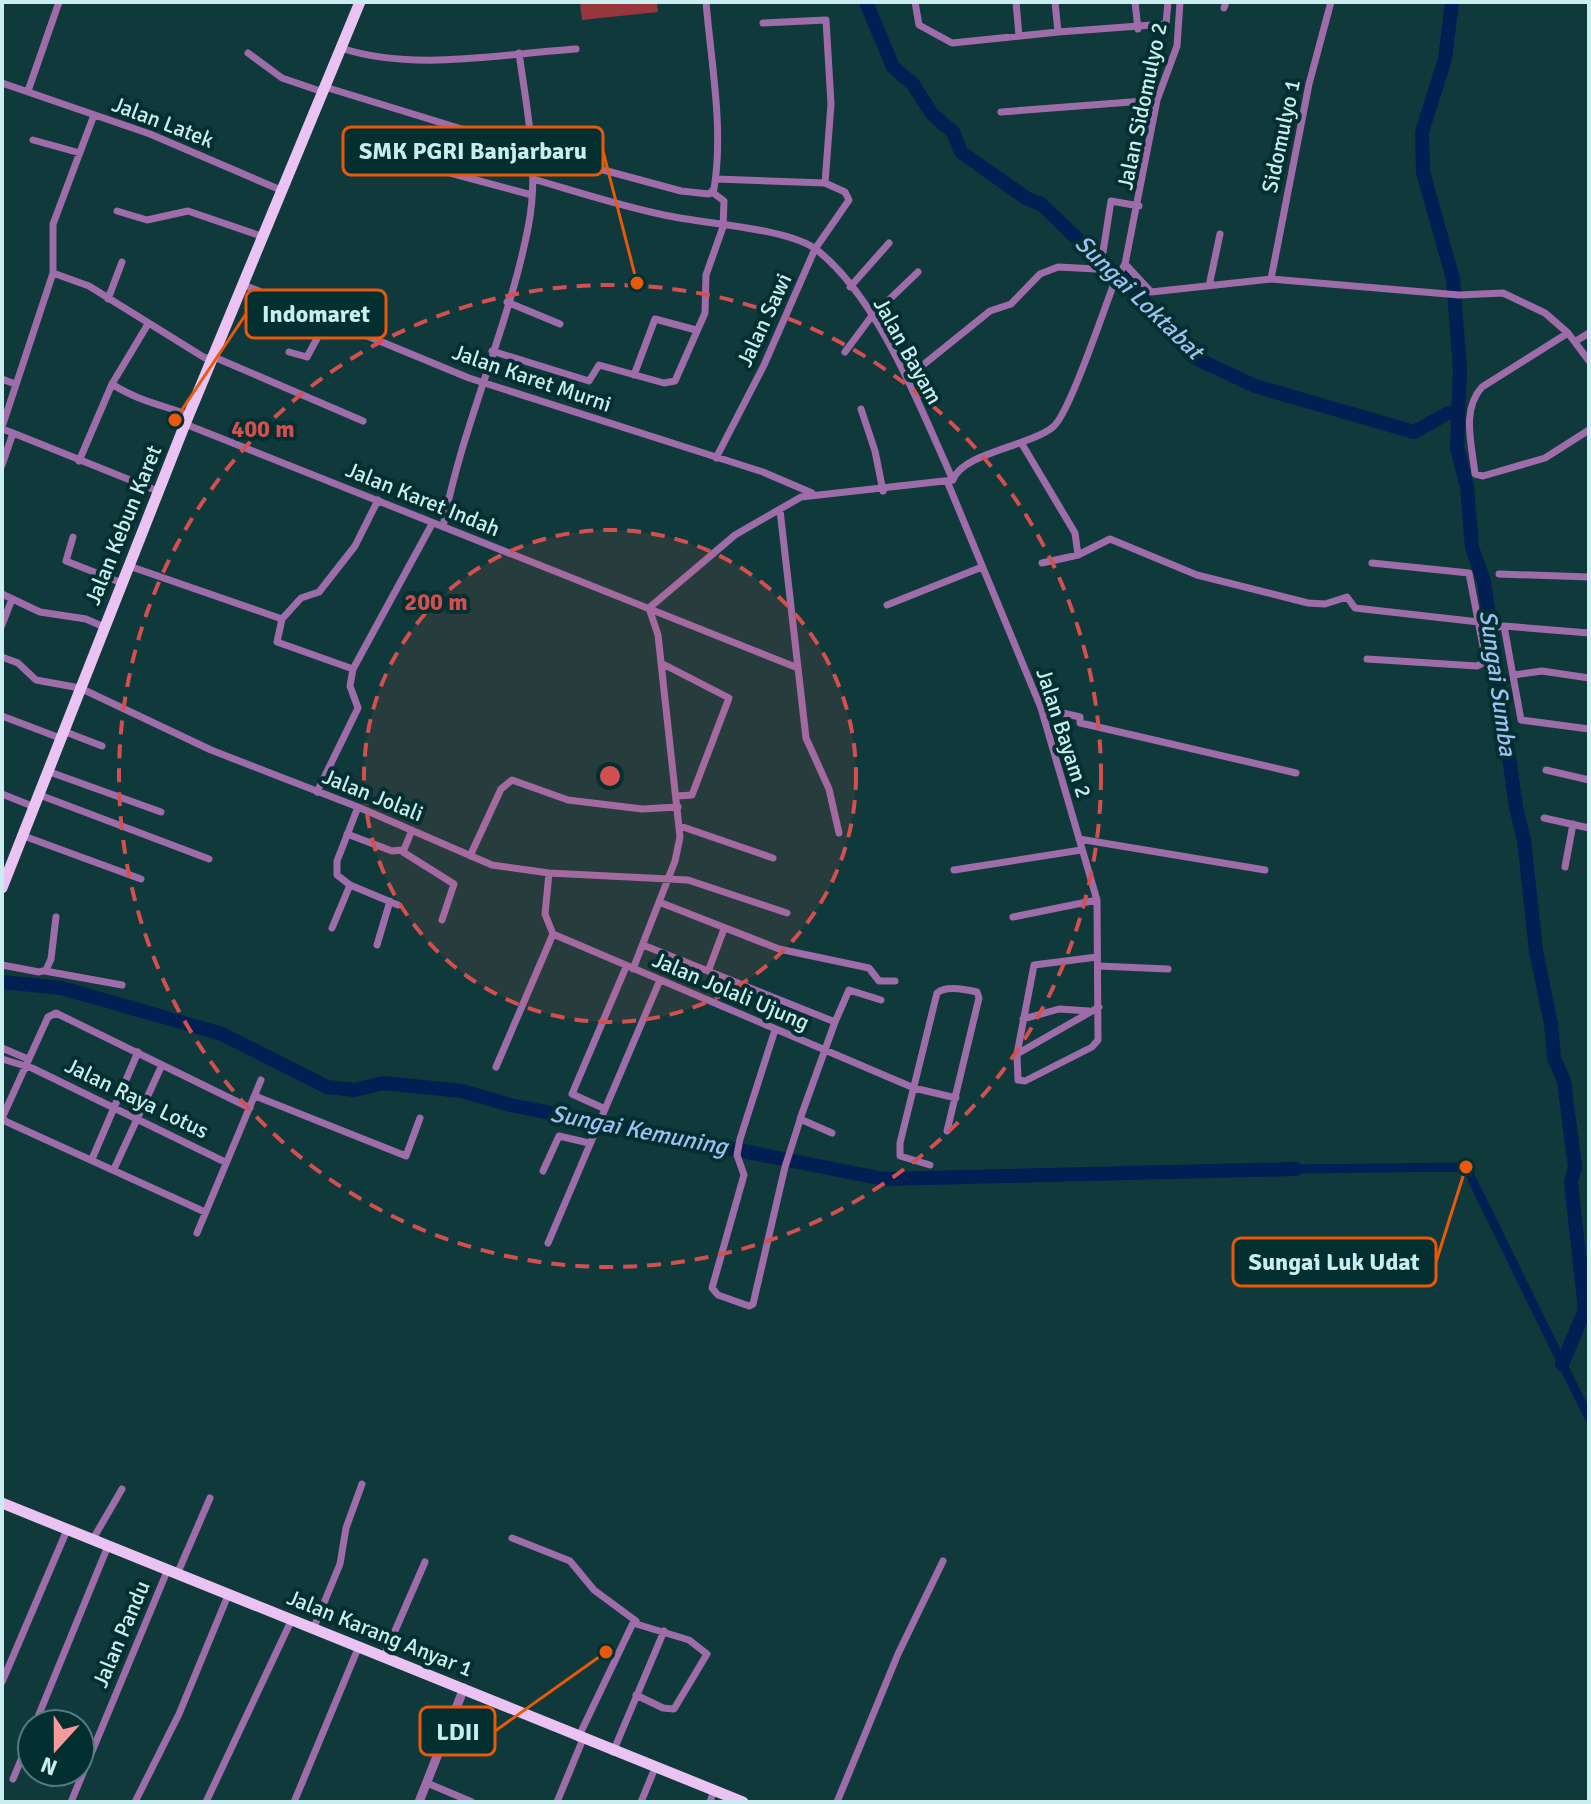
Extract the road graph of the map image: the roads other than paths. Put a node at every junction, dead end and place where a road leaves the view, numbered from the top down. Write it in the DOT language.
graph roads {
  1 [pos="59,2"];
  2 [pos="360,2"];
  3 [pos="706,2"];
  4 [pos="915,2"];
  5 [pos="1016,2"];
  6 [pos="1055,2"];
  7 [pos="1135,2"];
  8 [pos="1168,2"];
  9 [pos="1180,2"];
  10 [pos="1331,2"];
  11 [pos="763,23"];
  12 [pos="1138,29"];
  13 [pos="1058,32"];
  14 [pos="1019,36"];
  15 [pos="341,48"];
  16 [pos="576,49"];
  17 [pos="248,53"];
  18 [pos="519,53"];
  19 [pos="2,83"];
  20 [pos="324,90"];
  21 [pos="28,91"];
  22 [pos="1157,100"];
  23 [pos="1001,112"];
  24 [pos="94,115"];
  25 [pos="33,140"];
  26 [pos="533,151"];
  27 [pos="80,153"];
  28 [pos="450,173"];
  29 [pos="533,179"];
  30 [pos="716,179"];
  31 [pos="825,183"];
  32 [pos="283,191"];
  33 [pos="712,192"];
  34 [pos="532,195"];
  35 [pos="1139,206"];
  36 [pos="117,211"];
  37 [pos="723,227"];
  38 [pos="1220,234"];
  39 [pos="264,237"];
  40 [pos="889,243"];
  41 [pos="815,249"];
  42 [pos="122,262"];
  43 [pos="1124,266"];
  44 [pos="918,272"];
  45 [pos="53,273"];
  46 [pos="1271,279"];
  47 [pos="244,285"];
  48 [pos="1209,286"];
  49 [pos="850,287"];
  50 [pos="108,299"];
  51 [pos="507,302"];
  52 [pos="871,317"];
  53 [pos="327,320"];
  54 [pos="148,324"];
  55 [pos="560,324"];
  56 [pos="696,330"];
  57 [pos="1568,333"];
  58 [pos="1589,333"];
  59 [pos="1576,341"];
  60 [pos="492,351"];
  61 [pos="289,352"];
  62 [pos="845,352"];
  63 [pos="214,357"];
  64 [pos="1589,361"];
  65 [pos="634,375"];
  66 [pos="905,375"];
  67 [pos="2,379"];
  68 [pos="482,380"];
  69 [pos="15,384"];
  70 [pos="112,384"];
  71 [pos="861,409"];
  72 [pos="187,420"];
  73 [pos="363,421"];
  74 [pos="2,428"];
  75 [pos="1589,430"];
  76 [pos="13,433"];
  77 [pos="1022,444"];
  78 [pos="716,458"];
  79 [pos="79,461"];
  80 [pos="2,465"];
  81 [pos="950,481"];
  82 [pos="883,491"];
  83 [pos="160,492"];
  84 [pos="812,493"];
  85 [pos="378,500"];
  86 [pos="780,510"];
  87 [pos="432,524"];
  88 [pos="443,527"];
  89 [pos="73,537"];
  90 [pos="1078,555"];
  91 [pos="1042,563"];
  92 [pos="1372,563"];
  93 [pos="129,566"];
  94 [pos="982,567"];
  95 [pos="1499,574"];
  96 [pos="1589,577"];
  97 [pos="122,583"];
  98 [pos="2,594"];
  99 [pos="12,599"];
  100 [pos="887,605"];
  101 [pos="649,608"];
  102 [pos="282,619"];
  103 [pos="2,625"];
  104 [pos="1501,626"];
  105 [pos="104,627"];
  106 [pos="1481,627"];
  107 [pos="1589,633"];
  108 [pos="2,657"];
  109 [pos="1367,659"];
  110 [pos="661,663"];
  111 [pos="798,668"];
  112 [pos="353,669"];
  113 [pos="1514,675"];
  114 [pos="1589,678"];
  115 [pos="80,688"];
  116 [pos="1041,708"];
  117 [pos="2,716"];
  118 [pos="1589,729"];
  119 [pos="61,734"];
  120 [pos="102,746"];
  121 [pos="1546,770"];
  122 [pos="47,771"];
  123 [pos="1296,773"];
  124 [pos="1589,780"];
  125 [pos="317,792"];
  126 [pos="2,794"];
  127 [pos="37,794"];
  128 [pos="677,796"];
  129 [pos="32,806"];
  130 [pos="358,807"];
  131 [pos="678,807"];
  132 [pos="161,812"];
  133 [pos="1544,818"];
  134 [pos="1573,824"];
  135 [pos="680,826"];
  136 [pos="1589,828"];
  137 [pos="412,830"];
  138 [pos="839,833"];
  139 [pos="347,834"];
  140 [pos="21,835"];
  141 [pos="1079,839"];
  142 [pos="402,850"];
  143 [pos="1081,850"];
  144 [pos="470,856"];
  145 [pos="773,858"];
  146 [pos="209,859"];
  147 [pos="1565,867"];
  148 [pos="954,870"];
  149 [pos="1265,870"];
  150 [pos="549,873"];
  151 [pos="667,877"];
  152 [pos="141,879"];
  153 [pos="350,885"];
  154 [pos="2,888"];
  155 [pos="1097,900"];
  156 [pos="659,902"];
  157 [pos="787,913"];
  158 [pos="56,917"];
  159 [pos="1013,917"];
  160 [pos="442,920"];
  161 [pos="332,928"];
  162 [pos="724,929"];
  163 [pos="553,934"];
  164 [pos="377,945"];
  165 [pos="643,945"];
  166 [pos="1098,962"];
  167 [pos="2,965"];
  168 [pos="630,968"];
  169 [pos="709,969"];
  170 [pos="1168,969"];
  171 [pos="45,971"];
  172 [pos="660,980"];
  173 [pos="895,981"];
  174 [pos="122,985"];
  175 [pos="881,1000"];
  176 [pos="1099,1007"];
  177 [pos="1089,1011"];
  178 [pos="1023,1019"];
  179 [pos="835,1022"];
  180 [pos="775,1030"];
  181 [pos="2,1048"];
  182 [pos="826,1051"];
  183 [pos="138,1052"];
  184 [pos="1017,1054"];
  185 [pos="27,1058"];
  186 [pos="2,1059"];
  187 [pos="162,1065"];
  188 [pos="496,1067"];
  189 [pos="23,1068"];
  190 [pos="32,1068"];
  191 [pos="261,1080"];
  192 [pos="914,1088"];
  193 [pos="255,1096"];
  194 [pos="956,1098"];
  195 [pos="114,1106"];
  196 [pos="250,1108"];
  197 [pos="602,1112"];
  198 [pos="137,1117"];
  199 [pos="420,1118"];
  200 [pos="800,1120"];
  201 [pos="947,1131"];
  202 [pos="832,1133"];
  203 [pos="589,1143"];
  204 [pos="92,1159"];
  205 [pos="225,1162"];
  206 [pos="930,1165"];
  207 [pos="114,1169"];
  208 [pos="543,1171"];
  209 [pos="205,1212"];
  210 [pos="197,1233"];
  211 [pos="548,1243"];
  212 [pos="362,1484"];
  213 [pos="122,1489"];
  214 [pos="210,1498"];
  215 [pos="2,1503"];
  216 [pos="67,1530"];
  217 [pos="512,1538"];
  218 [pos="93,1539"];
  219 [pos="108,1546"];
  220 [pos="943,1561"];
  221 [pos="425,1562"];
  222 [pos="173,1570"];
  223 [pos="229,1593"];
  224 [pos="292,1619"];
  225 [pos="634,1622"];
  226 [pos="314,1627"];
  227 [pos="664,1631"];
  228 [pos="359,1646"];
  229 [pos="384,1656"];
  230 [pos="2,1682"];
  231 [pos="464,1688"];
  232 [pos="636,1695"];
  233 [pos="42,1708"];
  234 [pos="581,1739"];
  235 [pos="613,1752"];
  236 [pos="655,1768"];
  237 [pos="16,1772"];
  238 [pos="13,1779"];
  239 [pos="427,1783"];
  240 [pos="712,1796"];
  241 [pos="71,1802"];
  242 [pos="135,1802"];
  243 [pos="206,1802"];
  244 [pos="294,1802"];
  245 [pos="419,1802"];
  246 [pos="472,1802"];
  247 [pos="557,1802"];
  248 [pos="641,1802"];
  249 [pos="743,1802"];
  250 [pos="837,1802"];
  1 -- 21 [label="street"];
  2 -- 15 [label="main road, Jalan Kebun Karet"];
  3 -- 30 [label="street"];
  4 -- 14 [label="street"];
  5 -- 14 [label="street"];
  6 -- 13 [label="street"];
  7 -- 12 [label="street"];
  8 -- 12 [label="street"];
  9 -- 22 [label="street, Jalan Sidomulyo 2"];
  10 -- 46 [label="street, Sidomulyo 1"];
  11 -- 31 [label="street"];
  12 -- 13 [label="street"];
  13 -- 14 [label="street"];
  15 -- 18 [label="street"];
  15 -- 20 [label="main road, Jalan Kebun Karet"];
  16 -- 18 [label="street"];
  17 -- 20 [label="street"];
  18 -- 26 [label="street"];
  19 -- 21 [label="street, Jalan Latek"];
  20 -- 26 [label="street"];
  20 -- 32 [label="main road, Jalan Kebun Karet"];
  21 -- 24 [label="street, Jalan Latek"];
  22 -- 23 [label="street"];
  22 -- 35 [label="street, Jalan Sidomulyo 2"];
  24 -- 27 [label="street"];
  24 -- 32 [label="street, Jalan Latek"];
  25 -- 27 [label="street"];
  26 -- 29 [label="street"];
  26 -- 33 [label="street"];
  27 -- 45 [label="street"];
  28 -- 34 [label="street"];
  29 -- 34 [label="street"];
  29 -- 37 [label="street"];
  30 -- 31 [label="street"];
  30 -- 33 [label="street"];
  31 -- 41 [label="street, Jalan Sawi"];
  32 -- 39 [label="main road, Jalan Kebun Karet"];
  33 -- 37 [label="street"];
  34 -- 51 [label="street"];
  35 -- 43 [label="street, Jalan Sidomulyo 2"];
  35 -- 66 [label="street"];
  36 -- 39 [label="street"];
  37 -- 41 [label="street"];
  37 -- 56 [label="street"];
  38 -- 48 [label="street"];
  39 -- 47 [label="main road, Jalan Kebun Karet"];
  40 -- 49 [label="street"];
  41 -- 49 [label="street, Jalan Bayam"];
  41 -- 78 [label="street, Jalan Sawi"];
  42 -- 50 [label="street"];
  43 -- 48 [label="street"];
  43 -- 77 [label="street, Jalan Sidomulyo 2"];
  44 -- 52 [label="street"];
  45 -- 50 [label="street"];
  45 -- 69 [label="street"];
  46 -- 48 [label="street"];
  46 -- 57 [label="street"];
  47 -- 53 [label="street, Jalan Karet Murni"];
  47 -- 63 [label="main road, Jalan Kebun Karet"];
  49 -- 52 [label="street, Jalan Bayam"];
  50 -- 54 [label="street"];
  51 -- 55 [label="street"];
  51 -- 60 [label="street"];
  52 -- 62 [label="street"];
  52 -- 66 [label="street, Jalan Bayam"];
  53 -- 61 [label="street"];
  53 -- 68 [label="street, Jalan Karet Murni"];
  54 -- 63 [label="street"];
  54 -- 70 [label="street"];
  56 -- 65 [label="street"];
  56 -- 65 [label="street"];
  57 -- 59 [label="street"];
  57 -- 75 [label="street"];
  58 -- 59 [label="street"];
  59 -- 64 [label="street"];
  60 -- 65 [label="street"];
  60 -- 68 [label="street"];
  63 -- 72 [label="main road, Jalan Kebun Karet"];
  63 -- 73 [label="street"];
  66 -- 81 [label="street, Jalan Bayam"];
  67 -- 69 [label="street"];
  68 -- 78 [label="street, Jalan Karet Murni"];
  68 -- 88 [label="street"];
  69 -- 74 [label="street"];
  70 -- 72 [label="street, Jalan Karet Indah"];
  70 -- 79 [label="street"];
  71 -- 82 [label="street"];
  72 -- 83 [label="main road, Jalan Kebun Karet"];
  72 -- 85 [label="street, Jalan Karet Indah"];
  74 -- 76 [label="street"];
  76 -- 79 [label="street"];
  76 -- 80 [label="street"];
  77 -- 81 [label="street, Jalan Sidomulyo 2"];
  77 -- 90 [label="street"];
  78 -- 84 [label="street, Jalan Karet Murni"];
  79 -- 83 [label="street"];
  81 -- 82 [label="street"];
  81 -- 94 [label="street, Jalan Bayam 2"];
  82 -- 84 [label="street"];
  83 -- 93 [label="main road, Jalan Kebun Karet"];
  84 -- 86 [label="street"];
  85 -- 87 [label="street, Jalan Karet Indah"];
  85 -- 102 [label="street"];
  86 -- 101 [label="street"];
  86 -- 111 [label="street"];
  87 -- 88 [label="street, Jalan Karet Indah"];
  87 -- 112 [label="street"];
  88 -- 101 [label="street, Jalan Karet Indah"];
  89 -- 97 [label="street"];
  90 -- 91 [label="street"];
  90 -- 106 [label="street"];
  92 -- 106 [label="street"];
  93 -- 97 [label="main road, Jalan Kebun Karet"];
  93 -- 102 [label="street"];
  94 -- 100 [label="street"];
  94 -- 116 [label="street, Jalan Bayam 2"];
  95 -- 96 [label="street"];
  97 -- 105 [label="main road, Jalan Kebun Karet"];
  98 -- 99 [label="street"];
  99 -- 103 [label="street"];
  99 -- 105 [label="street"];
  101 -- 110 [label="street"];
  101 -- 111 [label="street, Jalan Karet Indah"];
  102 -- 112 [label="street"];
  104 -- 106 [label="street"];
  104 -- 107 [label="street"];
  104 -- 113 [label="street"];
  105 -- 115 [label="main road, Jalan Kebun Karet"];
  106 -- 109 [label="street"];
  108 -- 115 [label="street, Jalan Jolali"];
  110 -- 128 [label="street"];
  110 -- 128 [label="street"];
  111 -- 138 [label="street"];
  112 -- 125 [label="street"];
  113 -- 114 [label="street"];
  113 -- 118 [label="street"];
  115 -- 119 [label="main road, Jalan Kebun Karet"];
  115 -- 125 [label="street, Jalan Jolali"];
  116 -- 123 [label="street"];
  116 -- 141 [label="street, Jalan Bayam 2"];
  117 -- 119 [label="street"];
  119 -- 120 [label="street"];
  119 -- 122 [label="main road, Jalan Kebun Karet"];
  121 -- 124 [label="street"];
  122 -- 127 [label="main road, Jalan Kebun Karet"];
  122 -- 132 [label="street"];
  125 -- 130 [label="street, Jalan Jolali"];
  126 -- 129 [label="street"];
  127 -- 129 [label="main road, Jalan Kebun Karet"];
  127 -- 146 [label="street"];
  128 -- 131 [label="street"];
  129 -- 140 [label="main road, Jalan Kebun Karet"];
  130 -- 137 [label="street, Jalan Jolali"];
  130 -- 139 [label="street"];
  131 -- 135 [label="street"];
  131 -- 144 [label="street"];
  133 -- 134 [label="street"];
  134 -- 136 [label="street"];
  134 -- 147 [label="street"];
  135 -- 145 [label="street"];
  135 -- 151 [label="street"];
  137 -- 142 [label="street"];
  137 -- 144 [label="street, Jalan Jolali"];
  139 -- 142 [label="street"];
  139 -- 153 [label="street"];
  140 -- 152 [label="street"];
  140 -- 154 [label="main road, Jalan Kebun Karet"];
  141 -- 143 [label="street, Jalan Bayam 2"];
  141 -- 149 [label="street"];
  142 -- 160 [label="street"];
  143 -- 148 [label="street"];
  143 -- 155 [label="street, Jalan Bayam 2"];
  144 -- 150 [label="street, Jalan Jolali"];
  150 -- 151 [label="street, Jalan Jolali"];
  150 -- 163 [label="street"];
  151 -- 156 [label="street"];
  151 -- 157 [label="street, Jalan Jolali"];
  153 -- 161 [label="street"];
  153 -- 164 [label="street"];
  155 -- 159 [label="street"];
  155 -- 166 [label="street, Jalan Bayam 2"];
  156 -- 162 [label="street"];
  156 -- 165 [label="street"];
  158 -- 171 [label="street"];
  162 -- 169 [label="street"];
  162 -- 173 [label="street"];
  163 -- 168 [label="street, Jalan Jolali Ujung"];
  163 -- 188 [label="street"];
  165 -- 168 [label="street"];
  165 -- 169 [label="street"];
  166 -- 170 [label="street"];
  166 -- 176 [label="street, Jalan Bayam 2"];
  166 -- 178 [label="street"];
  167 -- 171 [label="street"];
  168 -- 172 [label="street, Jalan Jolali Ujung"];
  168 -- 197 [label="street"];
  169 -- 179 [label="street"];
  171 -- 174 [label="street"];
  172 -- 180 [label="street, Jalan Jolali Ujung"];
  172 -- 197 [label="street"];
  175 -- 179 [label="street"];
  176 -- 177 [label="street"];
  176 -- 184 [label="street, Jalan Bayam 2"];
  177 -- 178 [label="street"];
  177 -- 184 [label="street"];
  178 -- 184 [label="street"];
  179 -- 182 [label="street"];
  180 -- 182 [label="street, Jalan Jolali Ujung"];
  180 -- 200 [label="street"];
  181 -- 185 [label="street"];
  182 -- 192 [label="street, Jalan Jolali Ujung"];
  182 -- 200 [label="street"];
  183 -- 185 [label="street"];
  183 -- 187 [label="street"];
  183 -- 195 [label="street"];
  185 -- 189 [label="street"];
  185 -- 190 [label="street"];
  186 -- 189 [label="street"];
  187 -- 196 [label="street"];
  187 -- 198 [label="street"];
  189 -- 190 [label="street"];
  189 -- 204 [label="street"];
  190 -- 195 [label="street, Jalan Raya Lotus"];
  191 -- 193 [label="street"];
  192 -- 194 [label="street, Jalan Jolali Ujung"];
  192 -- 194 [label="street"];
  192 -- 206 [label="street"];
  193 -- 196 [label="street"];
  193 -- 199 [label="street"];
  194 -- 201 [label="street"];
  195 -- 198 [label="street, Jalan Raya Lotus"];
  195 -- 204 [label="street"];
  196 -- 205 [label="street"];
  197 -- 203 [label="street"];
  198 -- 205 [label="street, Jalan Raya Lotus"];
  198 -- 207 [label="street"];
  200 -- 202 [label="street"];
  203 -- 208 [label="street"];
  203 -- 211 [label="street"];
  204 -- 207 [label="street"];
  205 -- 209 [label="street"];
  207 -- 209 [label="street"];
  209 -- 210 [label="street"];
  212 -- 226 [label="street"];
  213 -- 218 [label="street"];
  214 -- 222 [label="street, Jalan Pandu"];
  215 -- 216 [label="main road, Jalan Karang Anyar 1"];
  216 -- 218 [label="main road, Jalan Karang Anyar 1"];
  216 -- 230 [label="street"];
  217 -- 225 [label="street"];
  218 -- 219 [label="main road, Jalan Karang Anyar 1"];
  219 -- 222 [label="main road, Jalan Karang Anyar 1"];
  219 -- 233 [label="street"];
  220 -- 250 [label="street"];
  221 -- 229 [label="street"];
  222 -- 223 [label="main road, Jalan Karang Anyar 1"];
  222 -- 241 [label="street, Jalan Pandu"];
  223 -- 224 [label="main road, Jalan Karang Anyar 1"];
  223 -- 242 [label="street"];
  224 -- 226 [label="main road, Jalan Karang Anyar 1"];
  224 -- 243 [label="street"];
  225 -- 227 [label="street"];
  225 -- 234 [label="street"];
  226 -- 228 [label="main road, Jalan Karang Anyar 1"];
  227 -- 232 [label="street"];
  227 -- 232 [label="street"];
  228 -- 229 [label="main road, Jalan Karang Anyar 1"];
  228 -- 244 [label="street"];
  229 -- 231 [label="main road, Jalan Karang Anyar 1"];
  231 -- 234 [label="main road, Jalan Karang Anyar 1"];
  231 -- 239 [label="street"];
  232 -- 235 [label="street"];
  234 -- 235 [label="main road, Jalan Karang Anyar 1"];
  234 -- 247 [label="street"];
  235 -- 236 [label="main road, Jalan Karang Anyar 1"];
  236 -- 240 [label="main road, Jalan Karang Anyar 1"];
  236 -- 248 [label="street"];
  237 -- 238 [label="street"];
  239 -- 245 [label="street"];
  239 -- 246 [label="street"];
  240 -- 249 [label="main road, Jalan Karang Anyar 1"];
}
